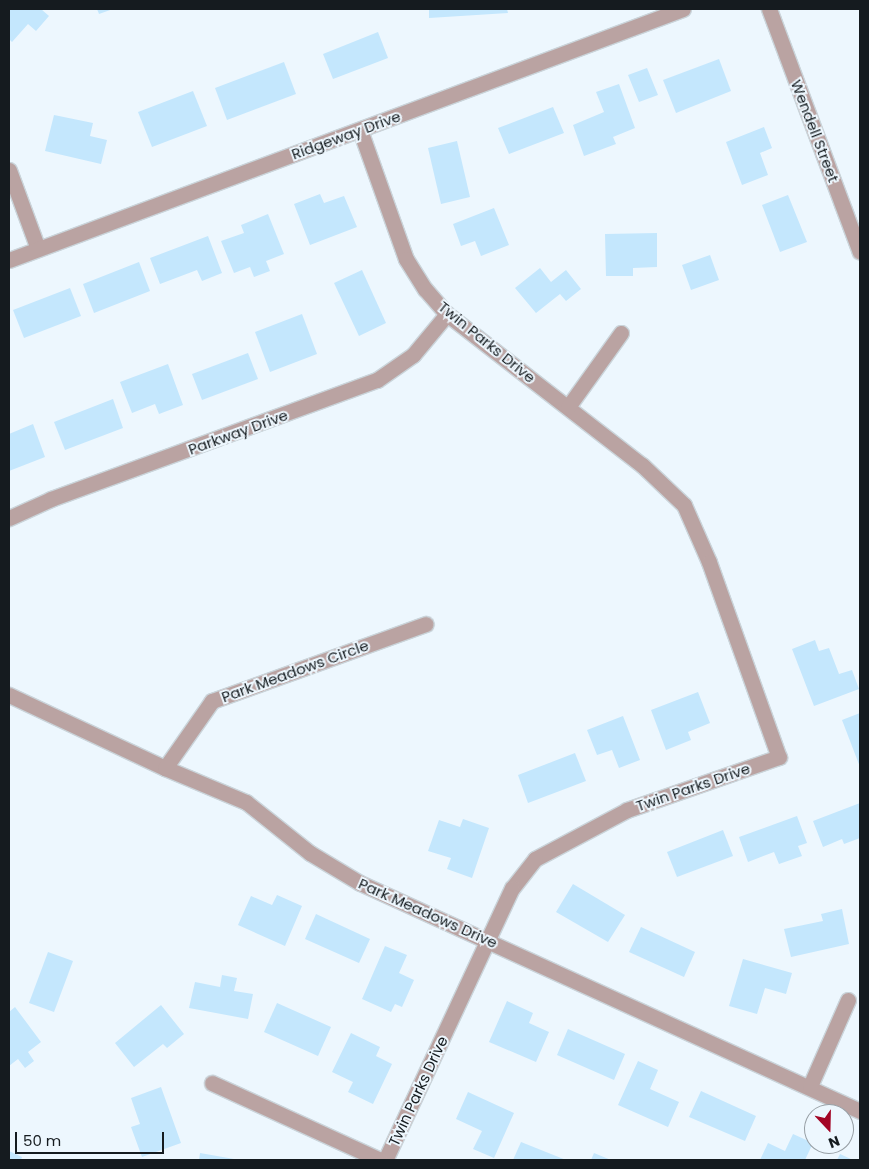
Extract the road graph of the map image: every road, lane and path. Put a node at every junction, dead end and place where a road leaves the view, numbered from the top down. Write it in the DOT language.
graph roads {
  1 [pos="683,9"];
  2 [pos="769,9"];
  3 [pos="360,130"];
  4 [pos="9,170"];
  5 [pos="38,249"];
  6 [pos="860,252"];
  7 [pos="9,260"];
  8 [pos="447,314"];
  9 [pos="621,333"];
  10 [pos="568,408"];
  11 [pos="9,518"];
  12 [pos="426,624"];
  13 [pos="9,695"];
  14 [pos="165,768"];
  15 [pos="489,940"];
  16 [pos="848,1000"];
  17 [pos="212,1083"];
  18 [pos="810,1086"];
  19 [pos="860,1111"];
  20 [pos="380,1160"];
  21 [pos="385,1160"];
  1 -- 3 [label="street, Ridgeway Drive"];
  2 -- 6 [label="street, Wendell Street"];
  3 -- 5 [label="street, Ridgeway Drive"];
  3 -- 8 [label="street, Twin Parks Drive"];
  4 -- 5 [label="street"];
  5 -- 7 [label="street, Ridgeway Drive"];
  8 -- 10 [label="street, Twin Parks Drive"];
  8 -- 11 [label="street, Parkway Drive"];
  9 -- 10 [label="street"];
  10 -- 15 [label="street, Twin Parks Drive"];
  12 -- 14 [label="street, Park Meadows Circle"];
  13 -- 14 [label="street, Park Meadows Drive"];
  14 -- 15 [label="street, Park Meadows Drive"];
  15 -- 18 [label="street, Park Meadows Drive"];
  15 -- 21 [label="street, Twin Parks Drive"];
  16 -- 18 [label="street"];
  17 -- 20 [label="street"];
  18 -- 19 [label="street, Park Meadows Drive"];
}
